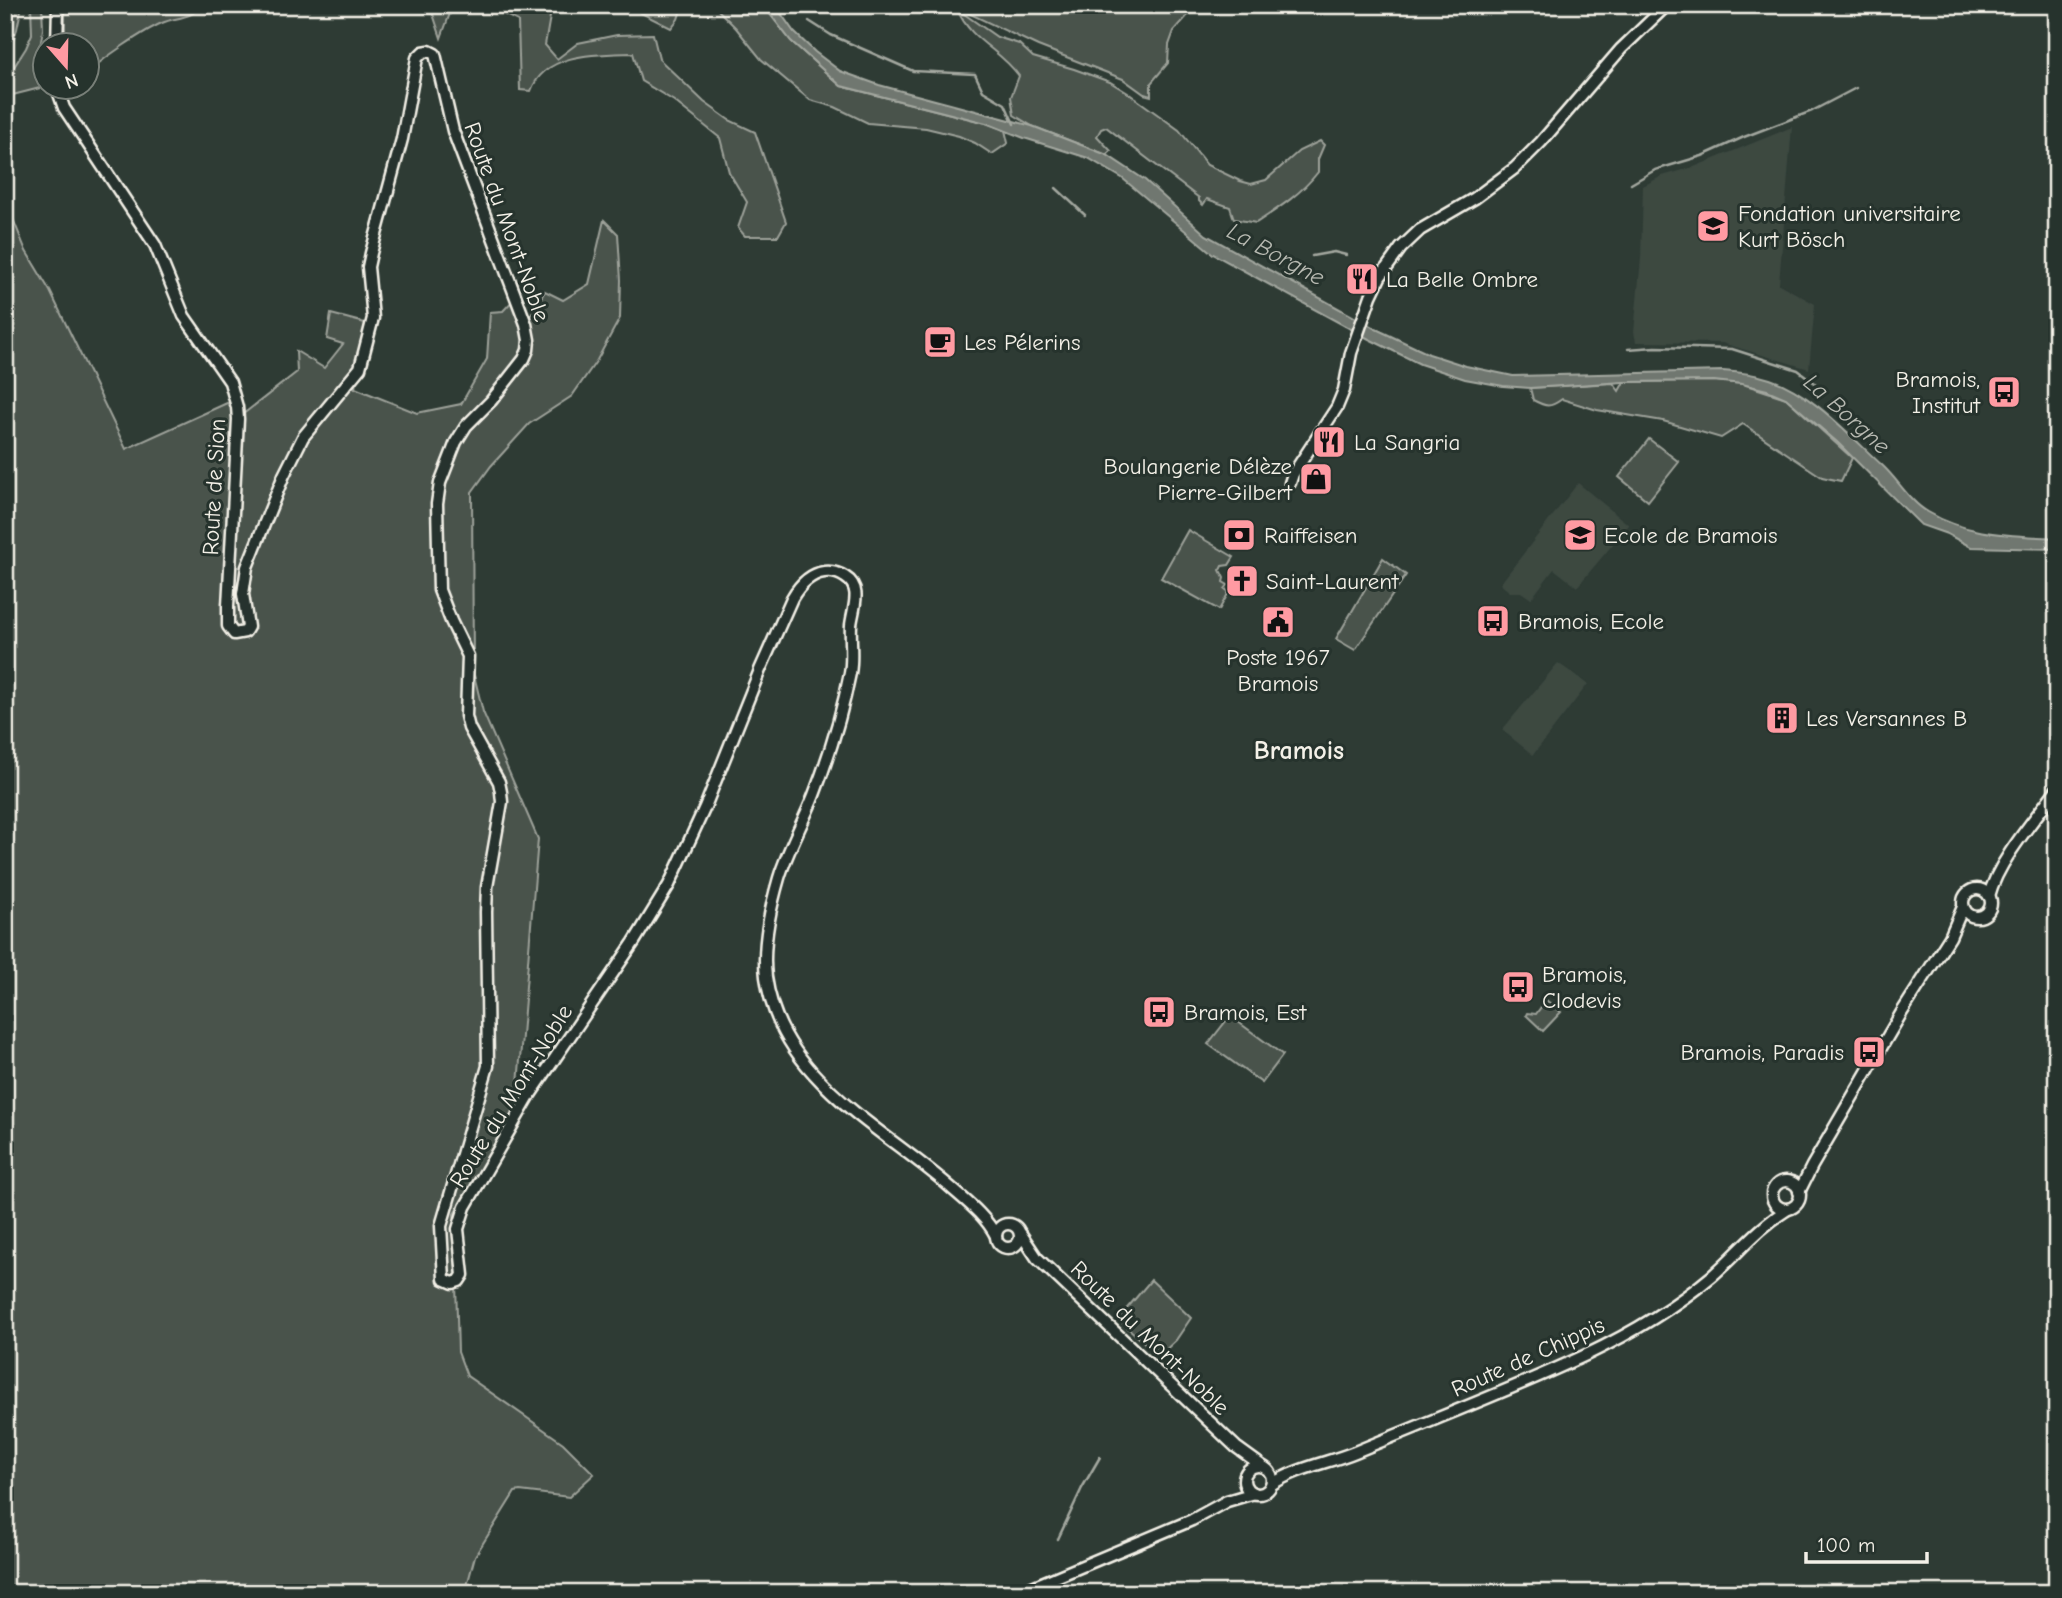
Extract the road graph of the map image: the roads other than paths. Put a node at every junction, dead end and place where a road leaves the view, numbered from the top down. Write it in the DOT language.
graph roads {
  1 [pos="58,5"];
  2 [pos="1667,5"];
  3 [pos="57,32"];
  4 [pos="62,102"];
  5 [pos="284,475"];
  6 [pos="1290,483"];
  7 [pos="2057,789"];
  8 [pos="2010,855"];
  9 [pos="1975,889"];
  10 [pos="1989,897"];
  11 [pos="1963,907"];
  12 [pos="1977,917"];
  13 [pos="1939,955"];
  14 [pos="1812,1167"];
  15 [pos="1790,1182"];
  16 [pos="1799,1192"];
  17 [pos="1774,1201"];
  18 [pos="1788,1209"];
  19 [pos="984,1216"];
  20 [pos="1004,1224"];
  21 [pos="1021,1234"];
  22 [pos="996,1236"];
  23 [pos="1744,1245"];
  24 [pos="1011,1248"];
  25 [pos="1037,1258"];
  26 [pos="1236,1447"];
  27 [pos="1266,1469"];
  28 [pos="1307,1469"];
  29 [pos="1245,1477"];
  30 [pos="1271,1485"];
  31 [pos="1254,1493"];
  32 [pos="1227,1501"];
  33 [pos="1018,1593"];
  1 -- 3 [label="street"];
  2 -- 6 [label="street"];
  4 -- 5 [label="street, Route de Sion"];
  5 -- 19 [label="street, Route du Mont-Noble"];
  7 -- 8 [label="street"];
  8 -- 9 [label="street"];
  8 -- 10 [label="street"];
  9 -- 10 [label="street"];
  9 -- 11 [label="street"];
  10 -- 12 [label="street"];
  11 -- 12 [label="street"];
  11 -- 13 [label="street"];
  12 -- 13 [label="street"];
  13 -- 14 [label="street"];
  14 -- 15 [label="street"];
  14 -- 16 [label="street"];
  15 -- 16 [label="street"];
  15 -- 17 [label="street"];
  16 -- 18 [label="street"];
  17 -- 18 [label="street"];
  17 -- 23 [label="street, Route de Chippis"];
  18 -- 23 [label="street, Route de Chippis"];
  19 -- 20 [label="street, Route du Mont-Noble"];
  19 -- 22 [label="street, Route du Mont-Noble"];
  20 -- 21 [label="street"];
  20 -- 22 [label="street"];
  21 -- 24 [label="street"];
  21 -- 25 [label="street, Route du Mont-Noble"];
  22 -- 24 [label="street"];
  23 -- 28 [label="street, Route de Chippis"];
  24 -- 25 [label="street, Route du Mont-Noble"];
  25 -- 26 [label="street, Route du Mont-Noble"];
  26 -- 27 [label="street, Route du Mont-Noble"];
  26 -- 29 [label="street, Route du Mont-Noble"];
  27 -- 28 [label="street, Route de Chippis"];
  27 -- 29 [label="street"];
  27 -- 30 [label="street"];
  28 -- 30 [label="street, Route de Chippis"];
  29 -- 31 [label="street"];
  29 -- 32 [label="street"];
  30 -- 31 [label="street"];
  31 -- 32 [label="street"];
  32 -- 33 [label="street"];
}
